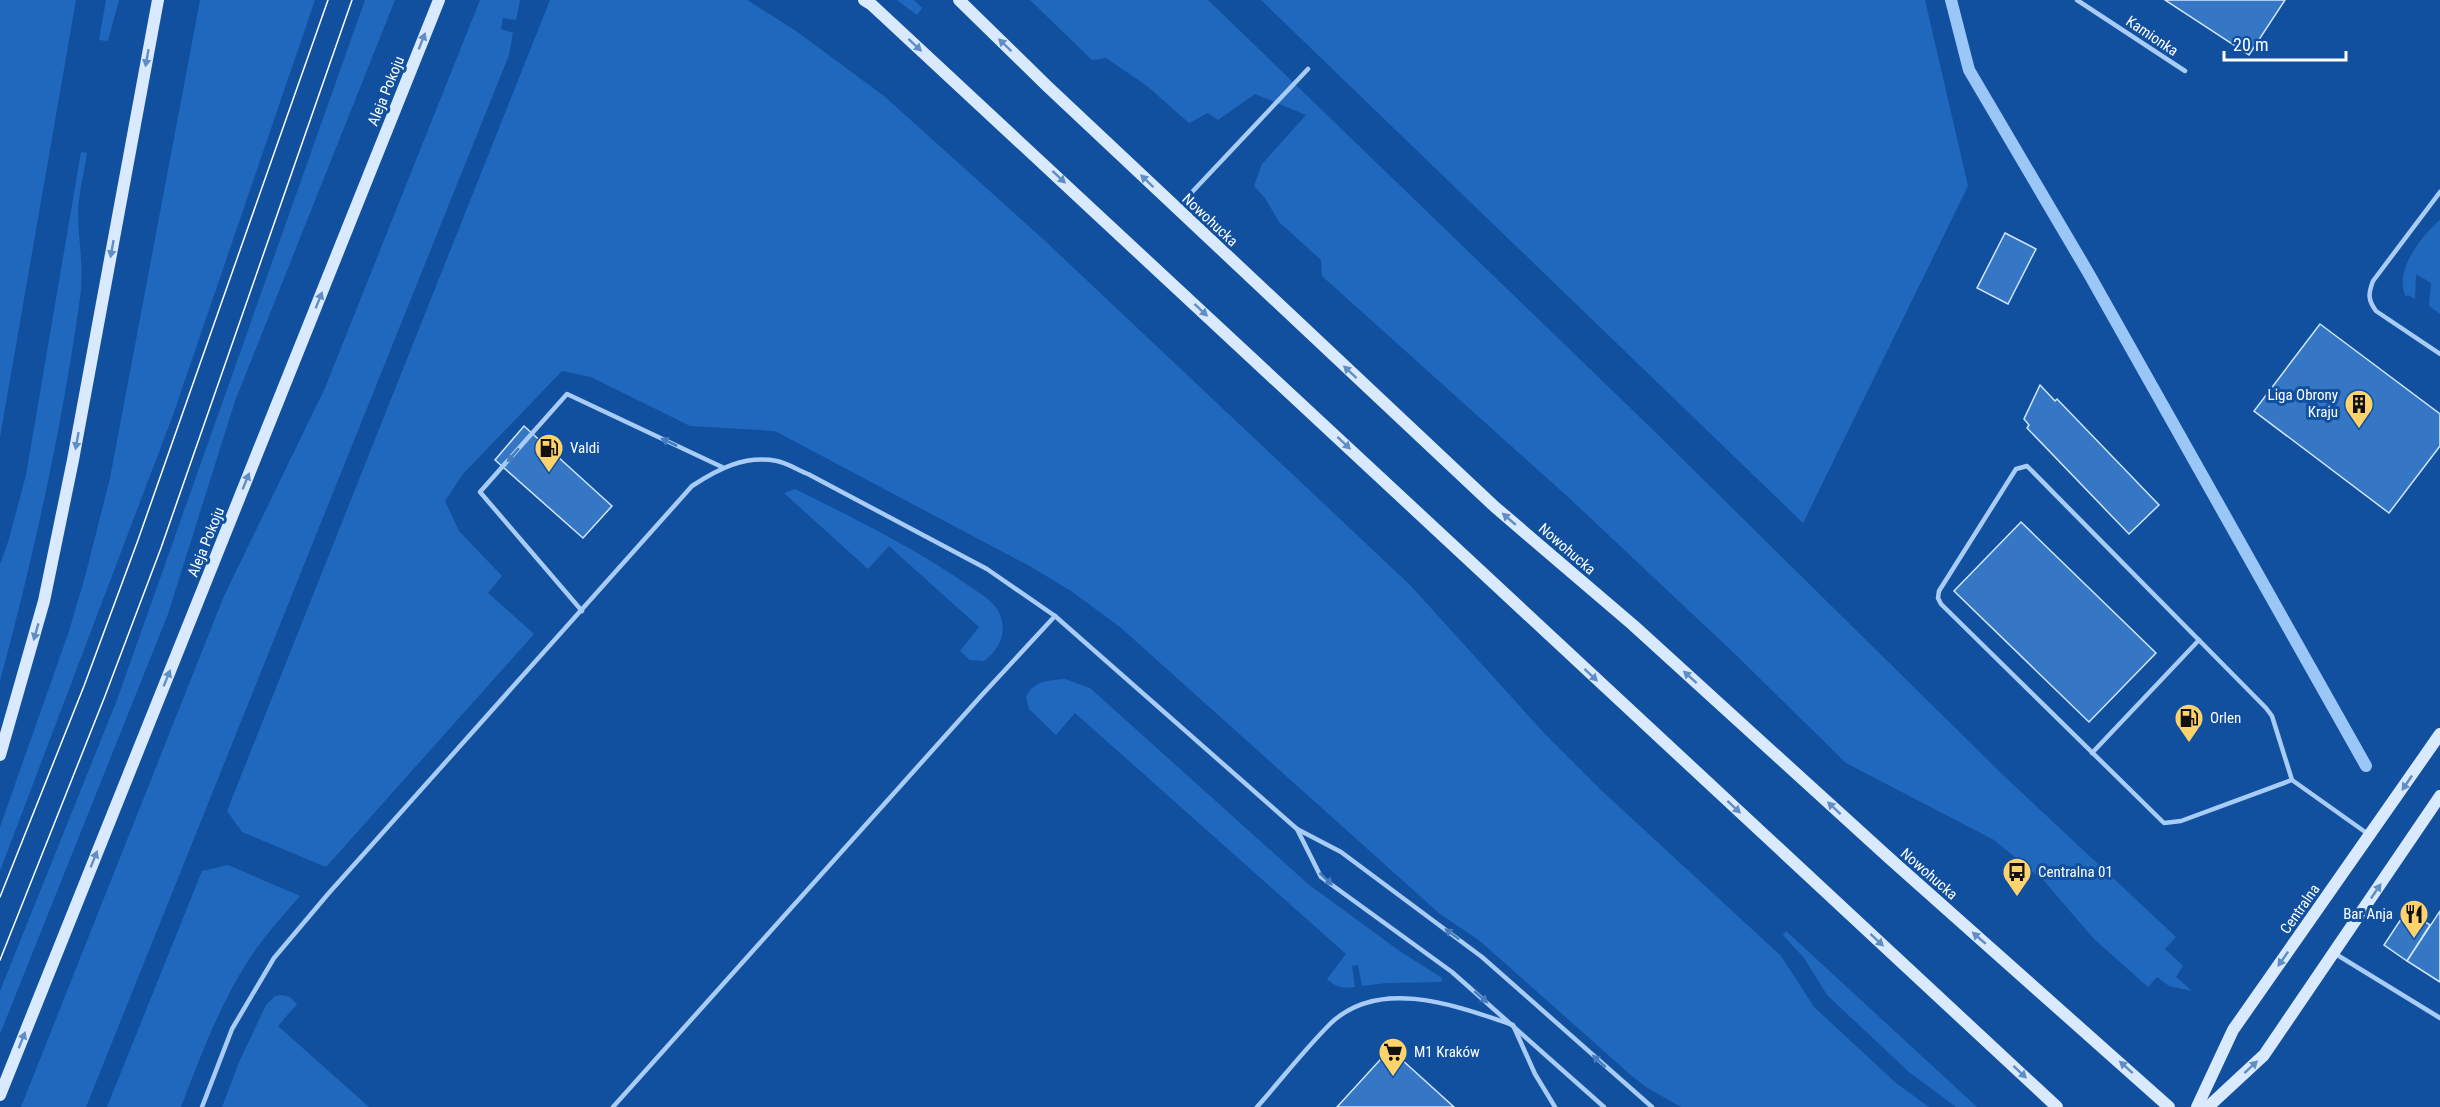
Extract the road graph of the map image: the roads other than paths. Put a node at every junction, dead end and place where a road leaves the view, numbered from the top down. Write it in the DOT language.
graph roads {
  1 [pos="158,0"];
  2 [pos="439,0"];
  3 [pos="864,0"];
  4 [pos="959,0"];
  5 [pos="2077,0"];
  6 [pos="1308,69"];
  7 [pos="2185,71"];
  8 [pos="2440,192"];
  9 [pos="1176,208"];
  10 [pos="2440,354"];
  11 [pos="722,466"];
  12 [pos="582,610"];
  13 [pos="1055,616"];
  14 [pos="2199,640"];
  15 [pos="2440,734"];
  16 [pos="2091,753"];
  17 [pos="0,755"];
  18 [pos="2292,780"];
  19 [pos="2440,796"];
  20 [pos="1297,830"];
  21 [pos="2371,836"];
  22 [pos="2334,953"];
  23 [pos="2440,1018"];
  24 [pos="1513,1025"];
  25 [pos="0,1095"];
  26 [pos="202,1107"];
  27 [pos="613,1107"];
  28 [pos="1257,1107"];
  29 [pos="1555,1107"];
  30 [pos="1604,1107"];
  31 [pos="1652,1107"];
  32 [pos="2057,1107"];
  33 [pos="2169,1107"];
  34 [pos="2197,1107"];
  35 [pos="2208,1107"];
  1 -- 17 [label="main road, one-way"];
  25 -- 2 [label="main road, Aleja Pokoju, one-way"];
  3 -- 32 [label="main road, one-way"];
  9 -- 4 [label="main road, Nowohucka, one-way"];
  5 -- 7 [label="lane, Kamionka"];
  6 -- 9 [label="lane"];
  8 -- 10 [label="lane"];
  33 -- 9 [label="main road, Nowohucka, one-way"];
  11 -- 12 [label="lane"];
  11 -- 12 [label="lane, one-way"];
  11 -- 13 [label="lane"];
  12 -- 26 [label="lane"];
  13 -- 20 [label="lane"];
  13 -- 27 [label="lane"];
  14 -- 16 [label="lane"];
  14 -- 16 [label="lane"];
  14 -- 18 [label="lane"];
  15 -- 21 [label="main road, Centralna, one-way"];
  16 -- 18 [label="lane"];
  18 -- 21 [label="lane"];
  22 -- 19 [label="main road, one-way"];
  20 -- 24 [label="lane, one-way"];
  31 -- 20 [label="lane, one-way"];
  21 -- 34 [label="main road, Centralna, one-way"];
  22 -- 23 [label="lane"];
  35 -- 22 [label="main road, one-way"];
  24 -- 28 [label="lane"];
  24 -- 29 [label="lane"];
  24 -- 30 [label="lane"];
}
